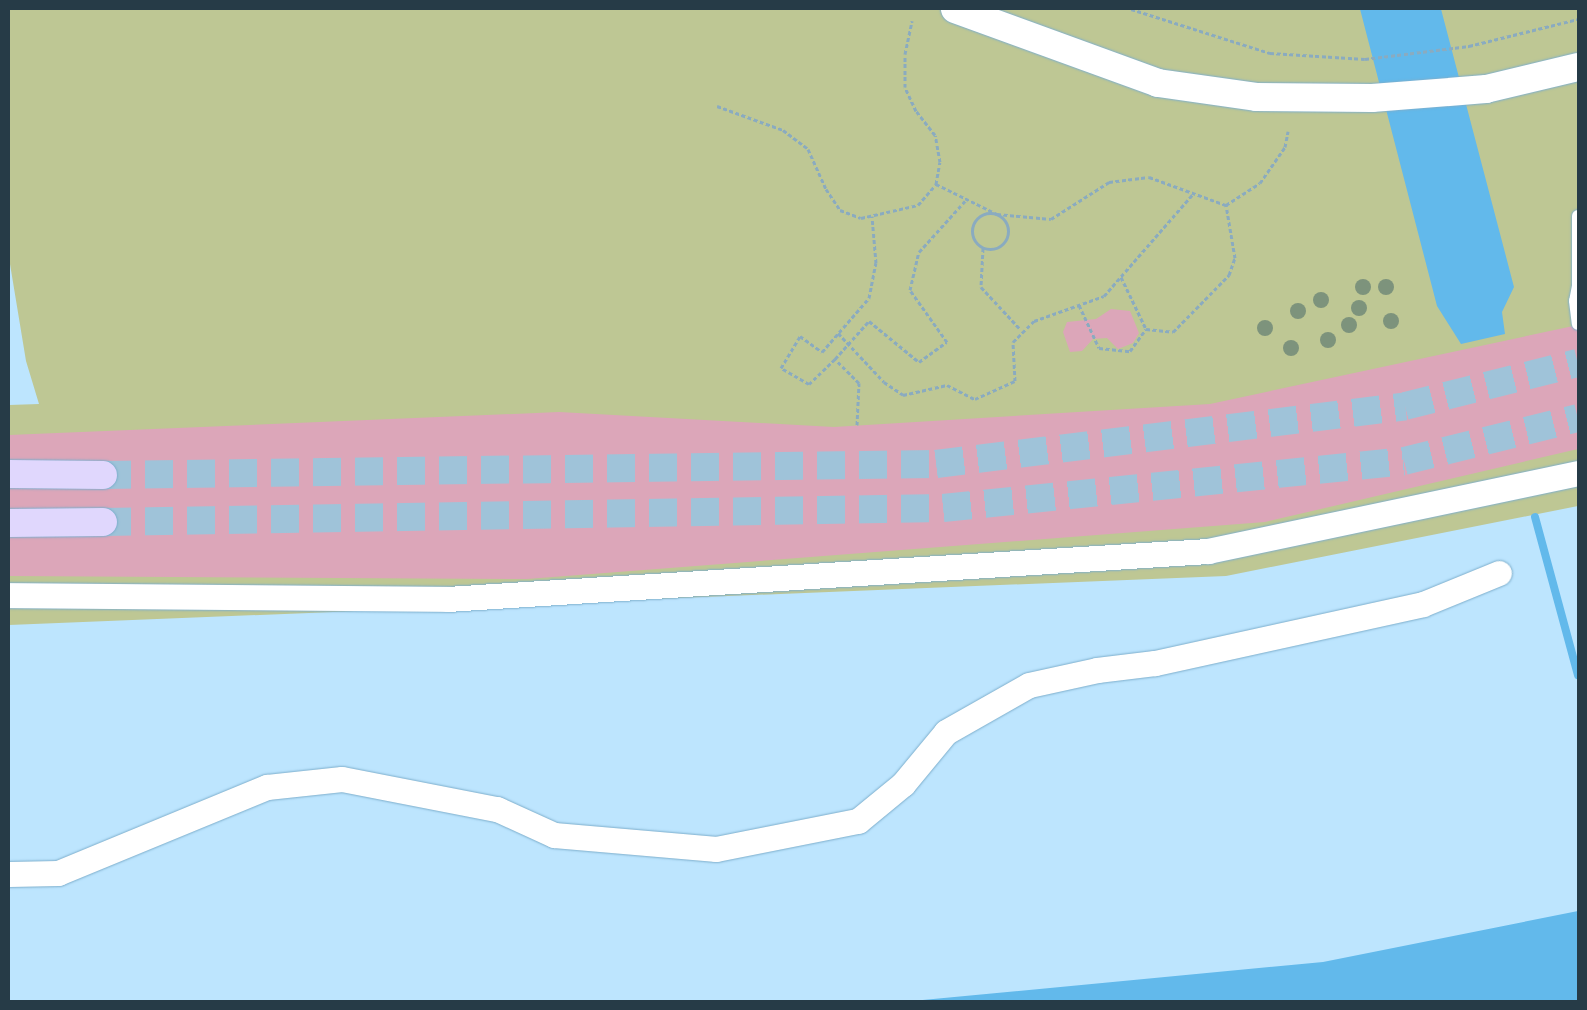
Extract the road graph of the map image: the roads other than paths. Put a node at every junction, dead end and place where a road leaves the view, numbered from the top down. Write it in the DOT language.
graph roads {
  1 [pos="955,9"];
  2 [pos="1578,68"];
  3 [pos="1578,216"];
  4 [pos="1578,285"];
  5 [pos="1578,324"];
  6 [pos="1578,473"];
  7 [pos="9,474"];
  8 [pos="102,475"];
  9 [pos="103,522"];
  10 [pos="9,523"];
  11 [pos="1499,573"];
  12 [pos="9,595"];
  13 [pos="9,874"];
  1 -- 2 [label="street"];
  3 -- 4 [label="lane"];
  4 -- 5 [label="lane"];
  6 -- 12 [label="street"];
  7 -- 8 [label="main road"];
  9 -- 10 [label="main road"];
  11 -- 13 [label="street"];
}
